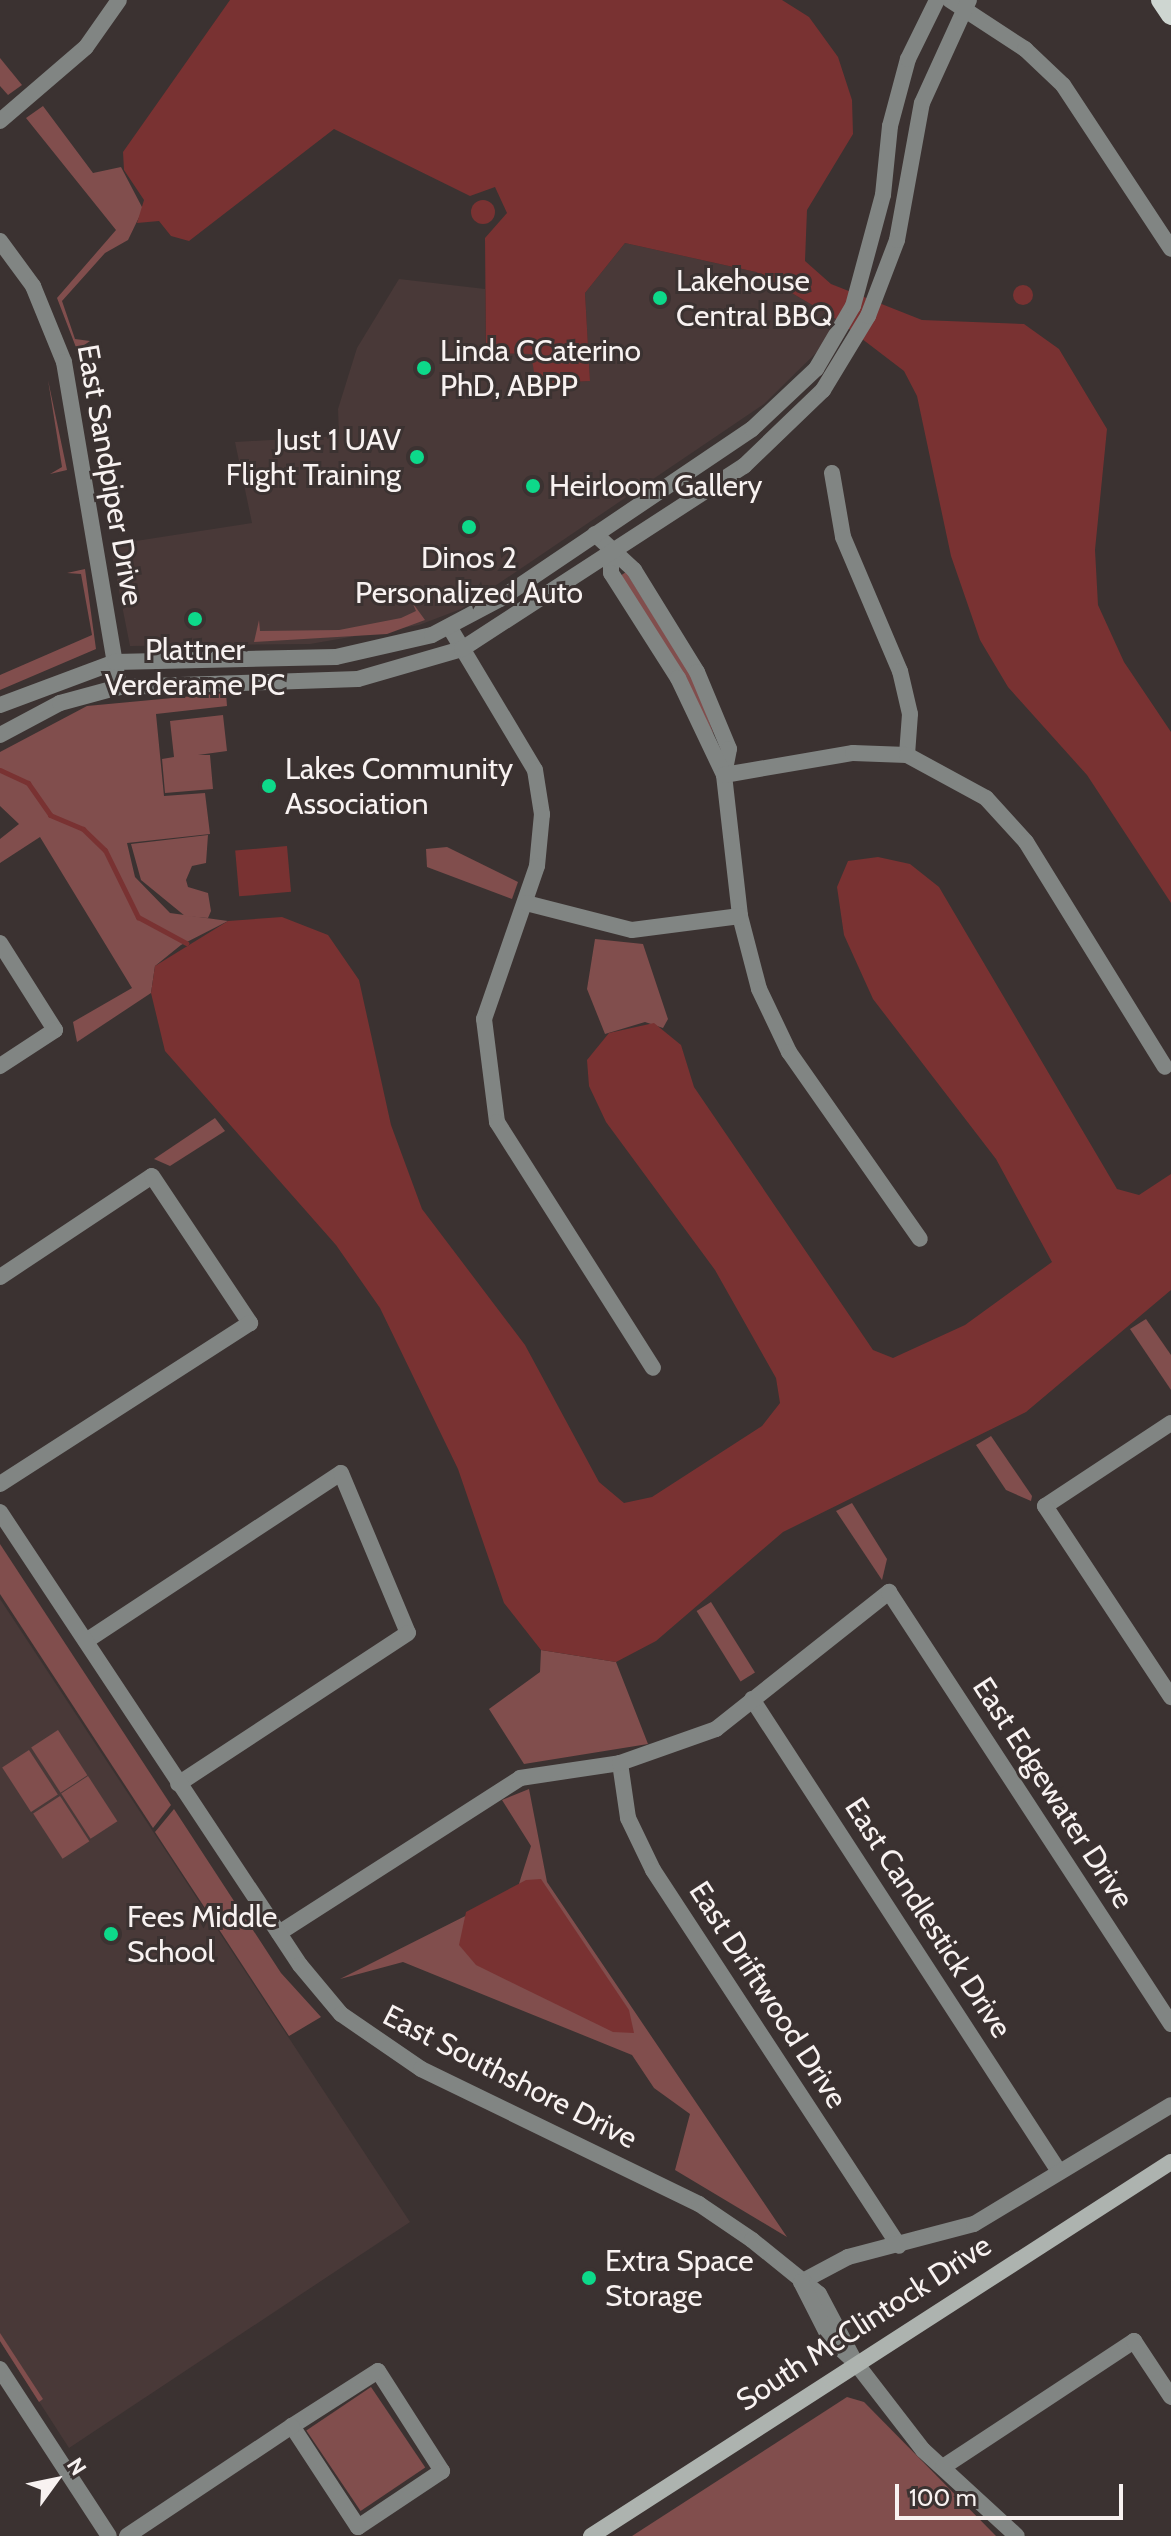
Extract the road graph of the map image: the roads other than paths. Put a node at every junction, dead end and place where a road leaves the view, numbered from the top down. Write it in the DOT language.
graph roads {
  1 [pos="119,0"];
  2 [pos="937,0"];
  3 [pos="1161,0"];
  4 [pos="960,3"];
  5 [pos="1171,15"];
  6 [pos="0,121"];
  7 [pos="0,241"];
  8 [pos="1171,249"];
  9 [pos="846,339"];
  10 [pos="832,473"];
  11 [pos="595,534"];
  12 [pos="611,555"];
  13 [pos="450,628"];
  14 [pos="462,649"];
  15 [pos="240,656"];
  16 [pos="115,662"];
  17 [pos="238,681"];
  18 [pos="119,687"];
  19 [pos="0,705"];
  20 [pos="0,735"];
  21 [pos="907,755"];
  22 [pos="724,775"];
  23 [pos="526,903"];
  24 [pos="740,916"];
  25 [pos="0,943"];
  26 [pos="0,1066"];
  27 [pos="1165,1067"];
  28 [pos="920,1239"];
  29 [pos="0,1277"];
  30 [pos="653,1368"];
  31 [pos="1171,1423"];
  32 [pos="0,1484"];
  33 [pos="0,1512"];
  34 [pos="86,1641"];
  35 [pos="1171,1697"];
  36 [pos="752,1699"];
  37 [pos="620,1763"];
  38 [pos="178,1784"];
  39 [pos="279,1933"];
  40 [pos="1171,2024"];
  41 [pos="1171,2105"];
  42 [pos="1171,2162"];
  43 [pos="1056,2167"];
  44 [pos="899,2246"];
  45 [pos="801,2282"];
  46 [pos="855,2362"];
  47 [pos="0,2369"];
  48 [pos="1171,2397"];
  49 [pos="292,2426"];
  50 [pos="943,2467"];
  51 [pos="109,2536"];
  52 [pos="127,2536"];
  53 [pos="591,2536"];
  54 [pos="1017,2536"];
  1 -- 6 [label="street"];
  2 -- 9 [label="street"];
  3 -- 5 [label="main road"];
  4 -- 8 [label="street"];
  4 -- 9 [label="street"];
  7 -- 16 [label="street, East Sandpiper Drive"];
  9 -- 11 [label="street"];
  9 -- 12 [label="street"];
  10 -- 21 [label="street"];
  11 -- 12 [label="street"];
  11 -- 13 [label="street"];
  12 -- 14 [label="street"];
  12 -- 22 [label="street"];
  13 -- 14 [label="street"];
  13 -- 15 [label="street"];
  14 -- 17 [label="street"];
  14 -- 23 [label="street"];
  15 -- 16 [label="street"];
  15 -- 17 [label="street"];
  16 -- 18 [label="street, East Sandpiper Drive"];
  16 -- 19 [label="street"];
  17 -- 18 [label="street"];
  18 -- 20 [label="street"];
  21 -- 22 [label="street"];
  21 -- 27 [label="street"];
  22 -- 24 [label="street"];
  23 -- 24 [label="street"];
  23 -- 30 [label="street"];
  24 -- 28 [label="street"];
  25 -- 26 [label="street"];
  29 -- 32 [label="street"];
  31 -- 35 [label="street"];
  33 -- 34 [label="street, East Southshore Drive"];
  34 -- 38 [label="street, East Southshore Drive"];
  34 -- 38 [label="street"];
  36 -- 37 [label="street"];
  36 -- 40 [label="street, East Edgewater Drive"];
  36 -- 43 [label="street, East Candlestick Drive"];
  37 -- 39 [label="street"];
  37 -- 44 [label="street, East Driftwood Drive"];
  38 -- 39 [label="street, East Southshore Drive"];
  39 -- 45 [label="street, East Southshore Drive"];
  41 -- 43 [label="street"];
  42 -- 46 [label="main road, South McClintock Drive"];
  43 -- 44 [label="street"];
  44 -- 45 [label="street"];
  45 -- 46 [label="street, East Southshore Drive"];
  46 -- 50 [label="street, East Southshore Drive"];
  46 -- 53 [label="main road, South McClintock Drive"];
  47 -- 51 [label="street"];
  48 -- 50 [label="street"];
  49 -- 49 [label="street"];
  49 -- 52 [label="street"];
  50 -- 54 [label="street, East Southshore Drive"];
}
